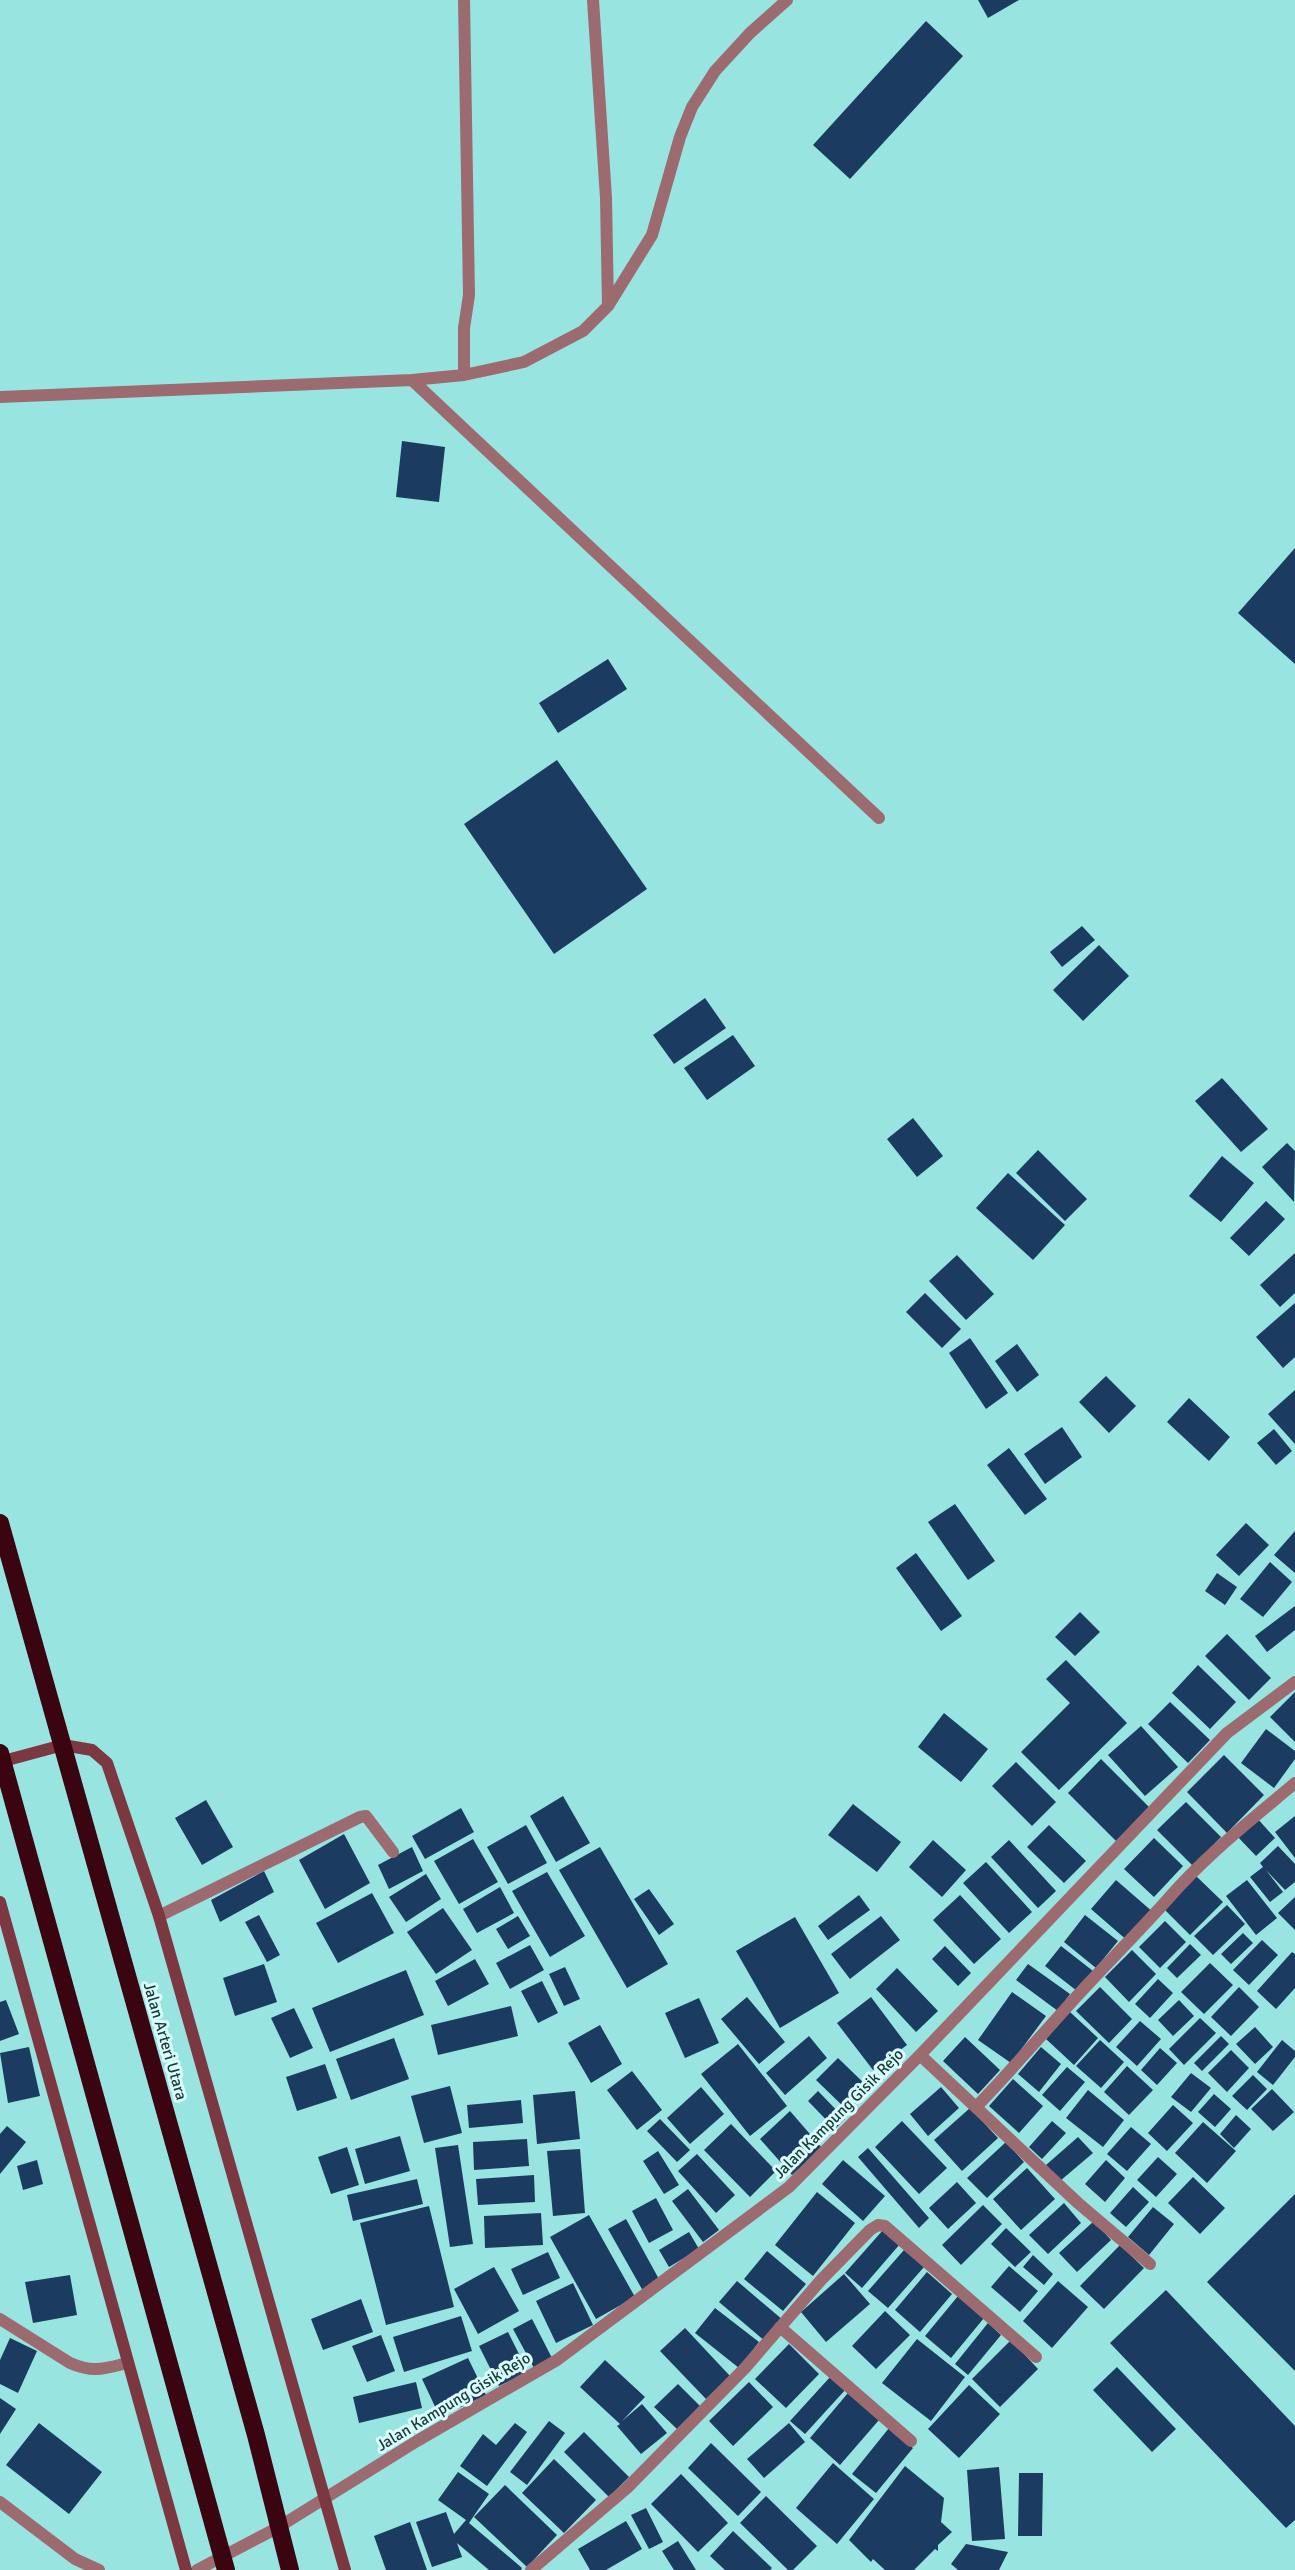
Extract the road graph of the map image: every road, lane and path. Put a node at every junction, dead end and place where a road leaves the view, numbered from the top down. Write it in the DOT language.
graph roads {
  1 [pos="464,0"];
  2 [pos="593,0"];
  3 [pos="787,0"];
  4 [pos="608,306"];
  5 [pos="465,375"];
  6 [pos="412,380"];
  7 [pos="0,397"];
  8 [pos="879,818"];
  9 [pos="0,1523"];
  10 [pos="1295,1682"];
  11 [pos="63,1745"];
  12 [pos="1,1759"];
  13 [pos="1295,1783"];
  14 [pos="393,1852"];
  15 [pos="0,1902"];
  16 [pos="159,1916"];
  17 [pos="921,2055"];
  18 [pos="976,2107"];
  19 [pos="1150,2264"];
  20 [pos="0,2319"];
  21 [pos="780,2327"];
  22 [pos="1036,2357"];
  23 [pos="127,2363"];
  24 [pos="911,2441"];
  25 [pos="324,2498"];
  26 [pos="0,2502"];
  27 [pos="278,2528"];
  28 [pos="225,2564"];
  29 [pos="99,2570"];
  30 [pos="186,2570"];
  31 [pos="197,2570"];
  32 [pos="290,2570"];
  33 [pos="345,2570"];
  34 [pos="531,2570"];
  1 -- 5 [label="street"];
  2 -- 4 [label="street"];
  3 -- 4 [label="street"];
  4 -- 5 [label="street"];
  5 -- 6 [label="street"];
  6 -- 7 [label="street"];
  6 -- 8 [label="street"];
  9 -- 11 [label="highway, Jalan Arteri Utara"];
  10 -- 17 [label="street, Jalan Kampung Gisik Rejo"];
  11 -- 12 [label="street"];
  11 -- 16 [label="street"];
  11 -- 27 [label="highway, Jalan Arteri Utara"];
  12 -- 28 [label="highway"];
  13 -- 18 [label="street"];
  14 -- 16 [label="street"];
  15 -- 23 [label="street"];
  16 -- 25 [label="street"];
  17 -- 18 [label="street"];
  17 -- 25 [label="street, Jalan Kampung Gisik Rejo"];
  18 -- 19 [label="street"];
  20 -- 23 [label="street"];
  21 -- 22 [label="street"];
  21 -- 24 [label="street"];
  21 -- 34 [label="street"];
  23 -- 30 [label="street"];
  25 -- 27 [label="street, Jalan Kampung Gisik Rejo"];
  25 -- 33 [label="street"];
  26 -- 29 [label="street"];
  27 -- 28 [label="street, Jalan Kampung Gisik Rejo"];
  27 -- 32 [label="highway, Jalan Arteri Utara"];
  28 -- 31 [label="street, Jalan Kampung Gisik Rejo"];
}
